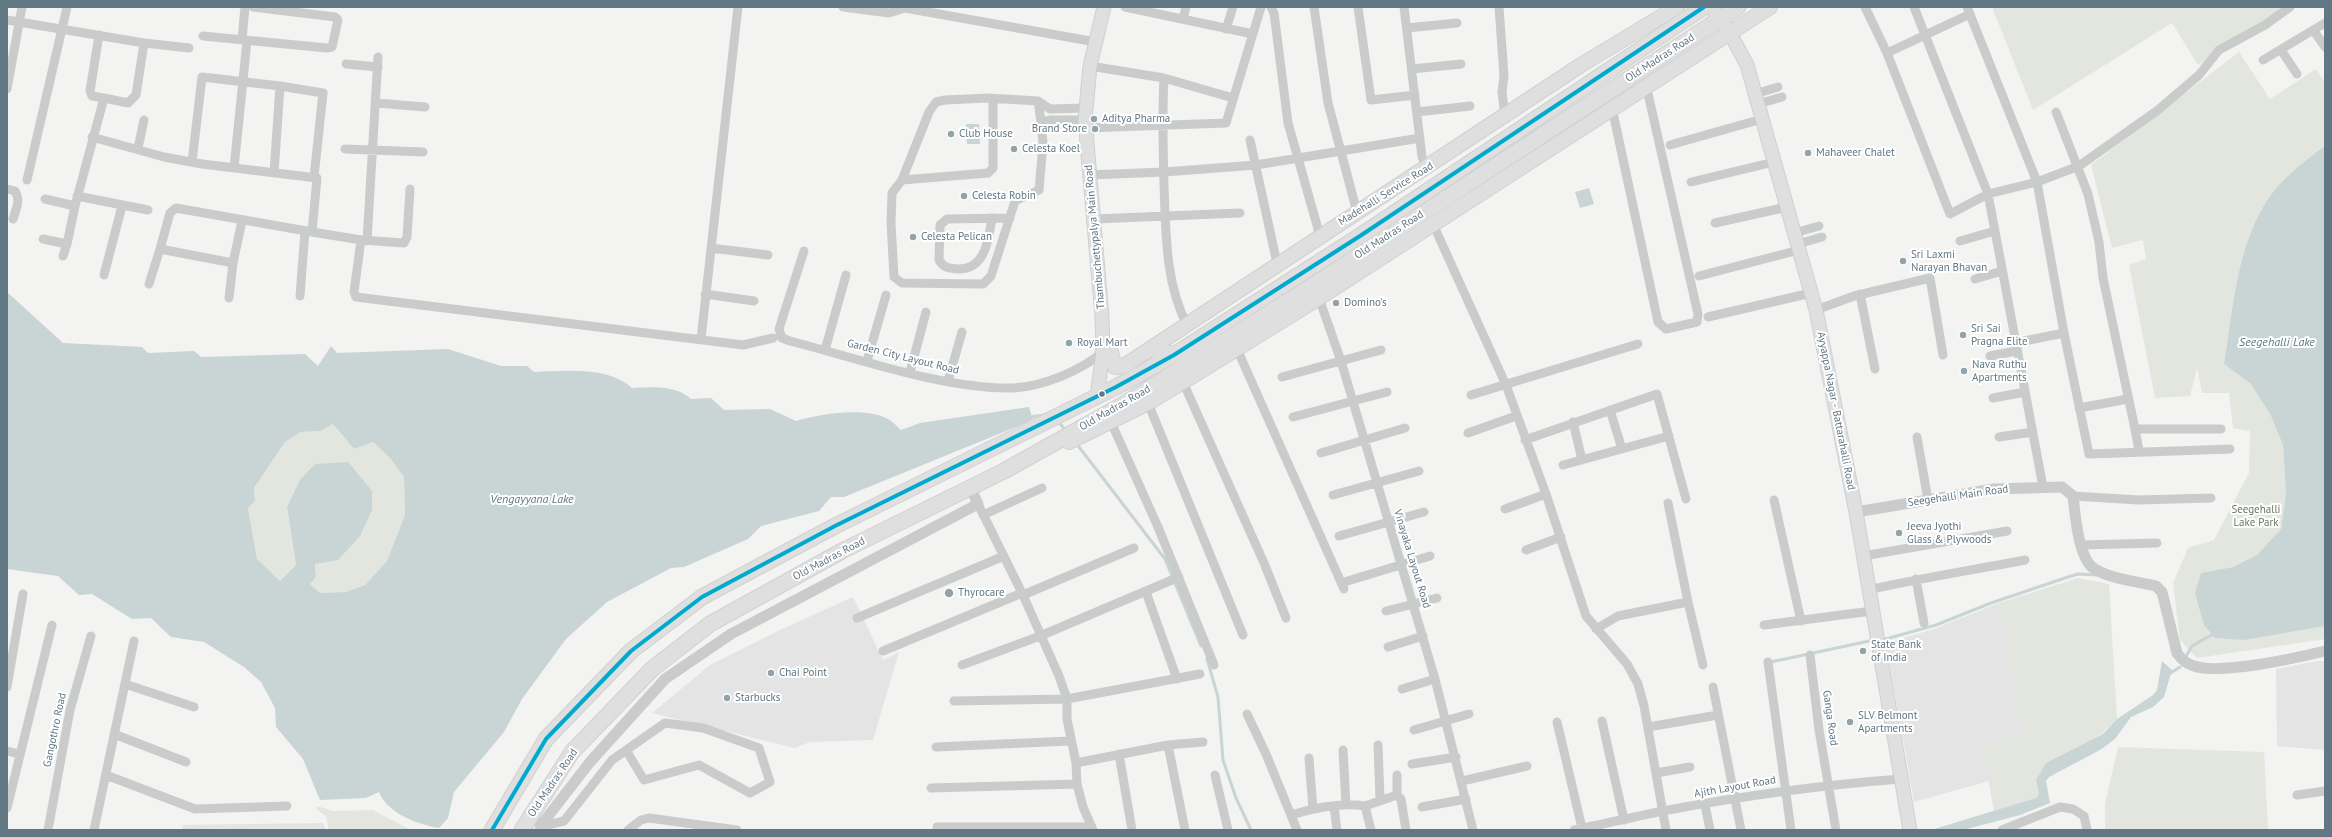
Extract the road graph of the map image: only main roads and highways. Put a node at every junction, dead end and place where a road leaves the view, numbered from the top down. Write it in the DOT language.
graph roads {
  1 [pos="1104,7"];
  2 [pos="1704,7"];
  3 [pos="1738,7"];
  4 [pos="1770,7"];
  5 [pos="1669,9"];
  6 [pos="1715,13"];
  7 [pos="1730,33"];
  8 [pos="1151,348"];
  9 [pos="1103,352"];
  10 [pos="1174,355"];
  11 [pos="1097,396"];
  12 [pos="1048,447"];
  13 [pos="531,827"];
  14 [pos="492,830"];
  15 [pos="1910,830"];
  1 -- 9 [label="main road, Thambuchettypalya Main Road"];
  2 -- 10 [label="highway, Old Madras Road"];
  3 -- 6 [label="highway, Old Madras Road"];
  4 -- 7 [label="main road"];
  5 -- 8 [label="main road, Madehalli Service Road"];
  6 -- 7 [label="main road, Ayyappa Nagar - Battarahalli Road"];
  6 -- 12 [label="highway, Old Madras Road"];
  7 -- 12 [label="main road"];
  7 -- 15 [label="main road, Ayyappa Nagar - Battarahalli Road"];
  8 -- 9 [label="main road, Madehalli Service Road"];
  8 -- 10 [label="highway"];
  9 -- 11 [label="main road, Thambuchettypalya Main Road"];
  10 -- 11 [label="highway, Old Madras Road"];
  11 -- 14 [label="highway, Old Madras Road"];
  12 -- 13 [label="highway, Old Madras Road"];
}
